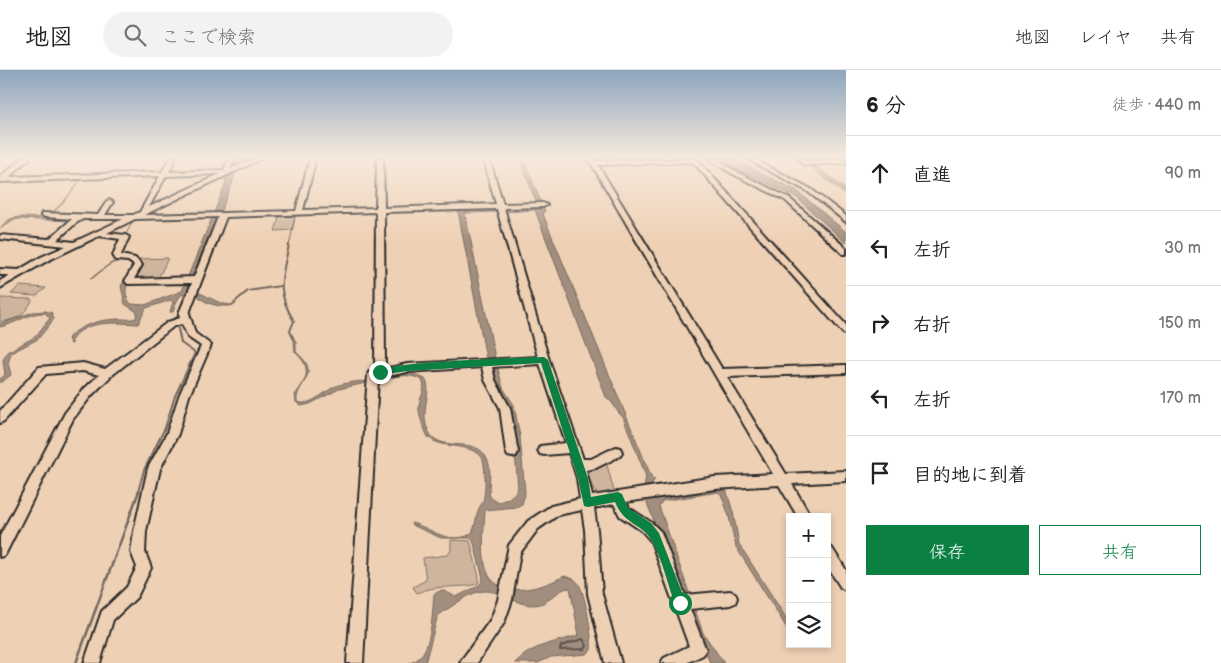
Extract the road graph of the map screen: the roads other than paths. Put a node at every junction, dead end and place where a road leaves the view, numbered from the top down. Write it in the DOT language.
graph roads {
  1 [pos="158,186"];
  2 [pos="198,186"];
  3 [pos="306,186"];
  4 [pos="380,186"];
  5 [pos="494,186"];
  6 [pos="607,186"];
  7 [pos="718,186"];
  8 [pos="760,186"];
  9 [pos="801,186"];
  10 [pos="109,202"];
  11 [pos="543,205"];
  12 [pos="380,209"];
  13 [pos="500,209"];
  14 [pos="143,212"];
  15 [pos="299,212"];
  16 [pos="45,215"];
  17 [pos="223,215"];
  18 [pos="134,216"];
  19 [pos="81,217"];
  20 [pos="100,217"];
  21 [pos="846,220"];
  22 [pos="96,234"];
  23 [pos="0,237"];
  24 [pos="52,242"];
  25 [pos="75,244"];
  26 [pos="846,252"];
  27 [pos="1,269"];
  28 [pos="19,273"];
  29 [pos="197,280"];
  30 [pos="0,285"];
  31 [pos="186,320"];
  32 [pos="846,331"];
  33 [pos="544,360"];
  34 [pos="490,362"];
  35 [pos="846,369"];
  36 [pos="380,372"];
  37 [pos="107,373"];
  38 [pos="718,373"];
  39 [pos="0,418"];
  40 [pos="573,448"];
  41 [pos="544,450"];
  42 [pos="512,452"];
  43 [pos="616,452"];
  44 [pos="578,465"];
  45 [pos="846,476"];
  46 [pos="783,480"];
  47 [pos="618,497"];
  48 [pos="588,503"];
  49 [pos="803,513"];
  50 [pos="0,550"];
  51 [pos="831,558"];
  52 [pos="846,583"];
  53 [pos="730,598"];
  54 [pos="680,603"];
  55 [pos="92,663"];
  56 [pos="355,663"];
  57 [pos="468,663"];
  58 [pos="613,663"];
  59 [pos="669,663"];
  1 -- 14 [label="street"];
  2 -- 14 [label="street"];
  3 -- 15 [label="street"];
  4 -- 12 [label="street"];
  5 -- 13 [label="street"];
  6 -- 38 [label="street"];
  7 -- 32 [label="street"];
  8 -- 26 [label="street"];
  9 -- 21 [label="street"];
  10 -- 20 [label="street"];
  11 -- 13 [label="street"];
  12 -- 13 [label="street"];
  12 -- 15 [label="street"];
  12 -- 36 [label="street"];
  13 -- 33 [label="street"];
  14 -- 18 [label="street"];
  15 -- 17 [label="street"];
  16 -- 19 [label="street"];
  17 -- 18 [label="street"];
  17 -- 29 [label="street"];
  18 -- 20 [label="street"];
  18 -- 22 [label="street"];
  19 -- 20 [label="street"];
  19 -- 24 [label="street"];
  22 -- 25 [label="street"];
  22 -- 29 [label="street"];
  23 -- 24 [label="street"];
  24 -- 25 [label="street"];
  25 -- 28 [label="street"];
  27 -- 28 [label="street"];
  28 -- 30 [label="street"];
  29 -- 31 [label="street"];
  31 -- 37 [label="street"];
  31 -- 55 [label="street"];
  33 -- 34 [label="street"];
  33 -- 40 [label="street"];
  34 -- 36 [label="street"];
  34 -- 42 [label="street"];
  35 -- 38 [label="street"];
  36 -- 56 [label="street"];
  37 -- 39 [label="street"];
  37 -- 50 [label="street"];
  38 -- 46 [label="street"];
  40 -- 41 [label="street"];
  40 -- 44 [label="street"];
  43 -- 44 [label="street"];
  44 -- 48 [label="street"];
  45 -- 46 [label="street"];
  46 -- 47 [label="street"];
  46 -- 49 [label="street"];
  47 -- 48 [label="street"];
  47 -- 54 [label="street"];
  48 -- 57 [label="street"];
  48 -- 58 [label="street"];
  51 -- 52 [label="street"];
  53 -- 54 [label="street"];
  54 -- 59 [label="street"];
}
